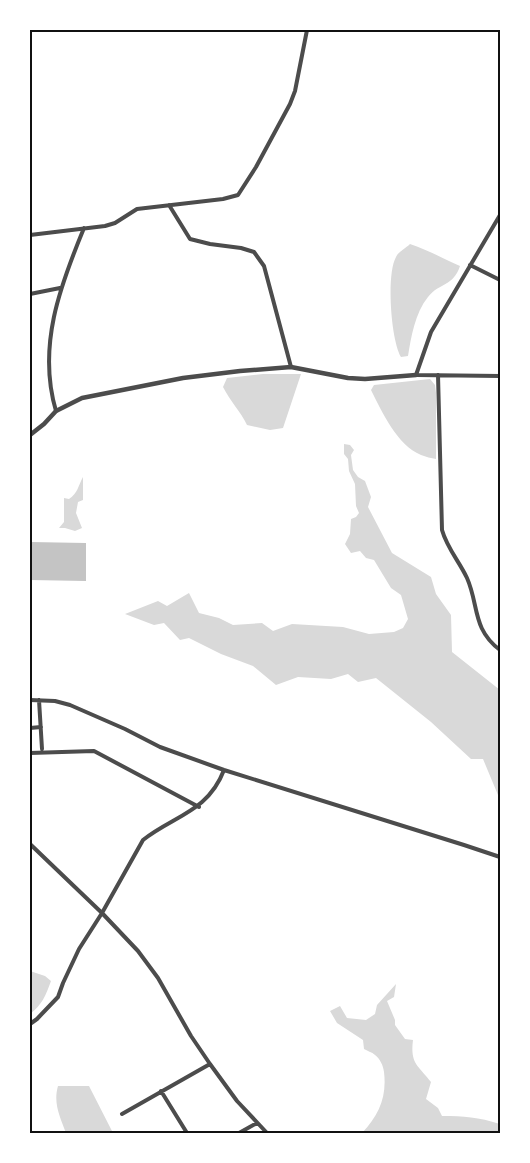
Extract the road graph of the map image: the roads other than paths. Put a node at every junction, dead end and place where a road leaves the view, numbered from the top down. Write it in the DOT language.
graph roads {
  1 [pos="307,30"];
  2 [pos="169,206"];
  3 [pos="500,215"];
  4 [pos="84,228"];
  5 [pos="30,235"];
  6 [pos="470,265"];
  7 [pos="500,280"];
  8 [pos="60,288"];
  9 [pos="30,294"];
  10 [pos="291,367"];
  11 [pos="416,375"];
  12 [pos="438,375"];
  13 [pos="500,376"];
  14 [pos="56,411"];
  15 [pos="30,434"];
  16 [pos="500,650"];
  17 [pos="30,700"];
  18 [pos="39,700"];
  19 [pos="41,727"];
  20 [pos="30,728"];
  21 [pos="42,749"];
  22 [pos="30,754"];
  23 [pos="224,770"];
  24 [pos="198,807"];
  25 [pos="30,844"];
  26 [pos="500,857"];
  27 [pos="102,913"];
  28 [pos="30,1024"];
  29 [pos="210,1064"];
  30 [pos="162,1091"];
  31 [pos="122,1114"];
  32 [pos="257,1123"];
  33 [pos="187,1133"];
  34 [pos="239,1133"];
  35 [pos="267,1133"];
  1 -- 2 [label="street"];
  2 -- 4 [label="street"];
  2 -- 10 [label="street"];
  3 -- 6 [label="street"];
  4 -- 5 [label="street"];
  4 -- 8 [label="street"];
  6 -- 7 [label="street"];
  6 -- 11 [label="street"];
  8 -- 9 [label="street"];
  8 -- 14 [label="street"];
  10 -- 11 [label="street"];
  10 -- 14 [label="street"];
  11 -- 12 [label="street"];
  12 -- 13 [label="street"];
  12 -- 16 [label="street"];
  14 -- 15 [label="street"];
  17 -- 18 [label="street"];
  18 -- 19 [label="street"];
  18 -- 23 [label="street"];
  19 -- 20 [label="street"];
  19 -- 21 [label="street"];
  22 -- 24 [label="street"];
  23 -- 24 [label="street"];
  23 -- 26 [label="street"];
  24 -- 27 [label="street"];
  25 -- 27 [label="street"];
  27 -- 28 [label="street"];
  27 -- 29 [label="street"];
  29 -- 30 [label="street"];
  29 -- 32 [label="street"];
  30 -- 31 [label="street"];
  30 -- 33 [label="street"];
  32 -- 34 [label="street"];
  32 -- 35 [label="street"];
}
